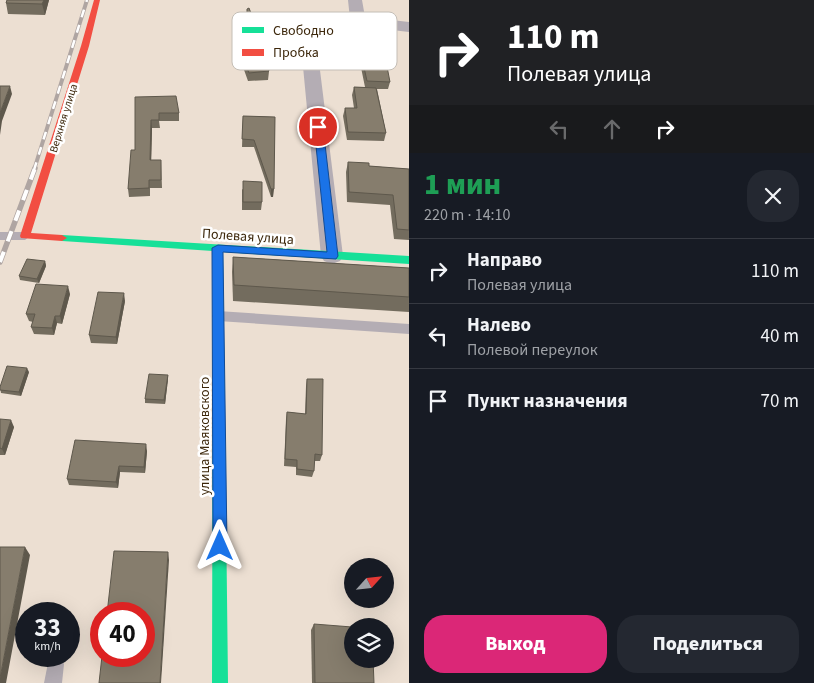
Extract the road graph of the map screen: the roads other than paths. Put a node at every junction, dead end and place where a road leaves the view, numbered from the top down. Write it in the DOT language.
graph roads {
  1 [pos="97,0"];
  2 [pos="312,70"];
  3 [pos="0,236"];
  4 [pos="25,236"];
  5 [pos="218,248"];
  6 [pos="332,256"];
  7 [pos="409,260"];
  8 [pos="218,316"];
  9 [pos="409,328"];
  10 [pos="55,667"];
  11 [pos="53,683"];
  12 [pos="220,683"];
  1 -- 4 [label="street, Верхняя улица"];
  2 -- 6 [label="street"];
  3 -- 4 [label="lane"];
  4 -- 5 [label="street, Полевая улица"];
  5 -- 6 [label="street, Полевая улица"];
  5 -- 8 [label="street, улица Маяковского"];
  6 -- 7 [label="street, Полевая улица"];
  8 -- 9 [label="lane"];
  8 -- 12 [label="street, улица Маяковского"];
  10 -- 11 [label="lane"];
}
